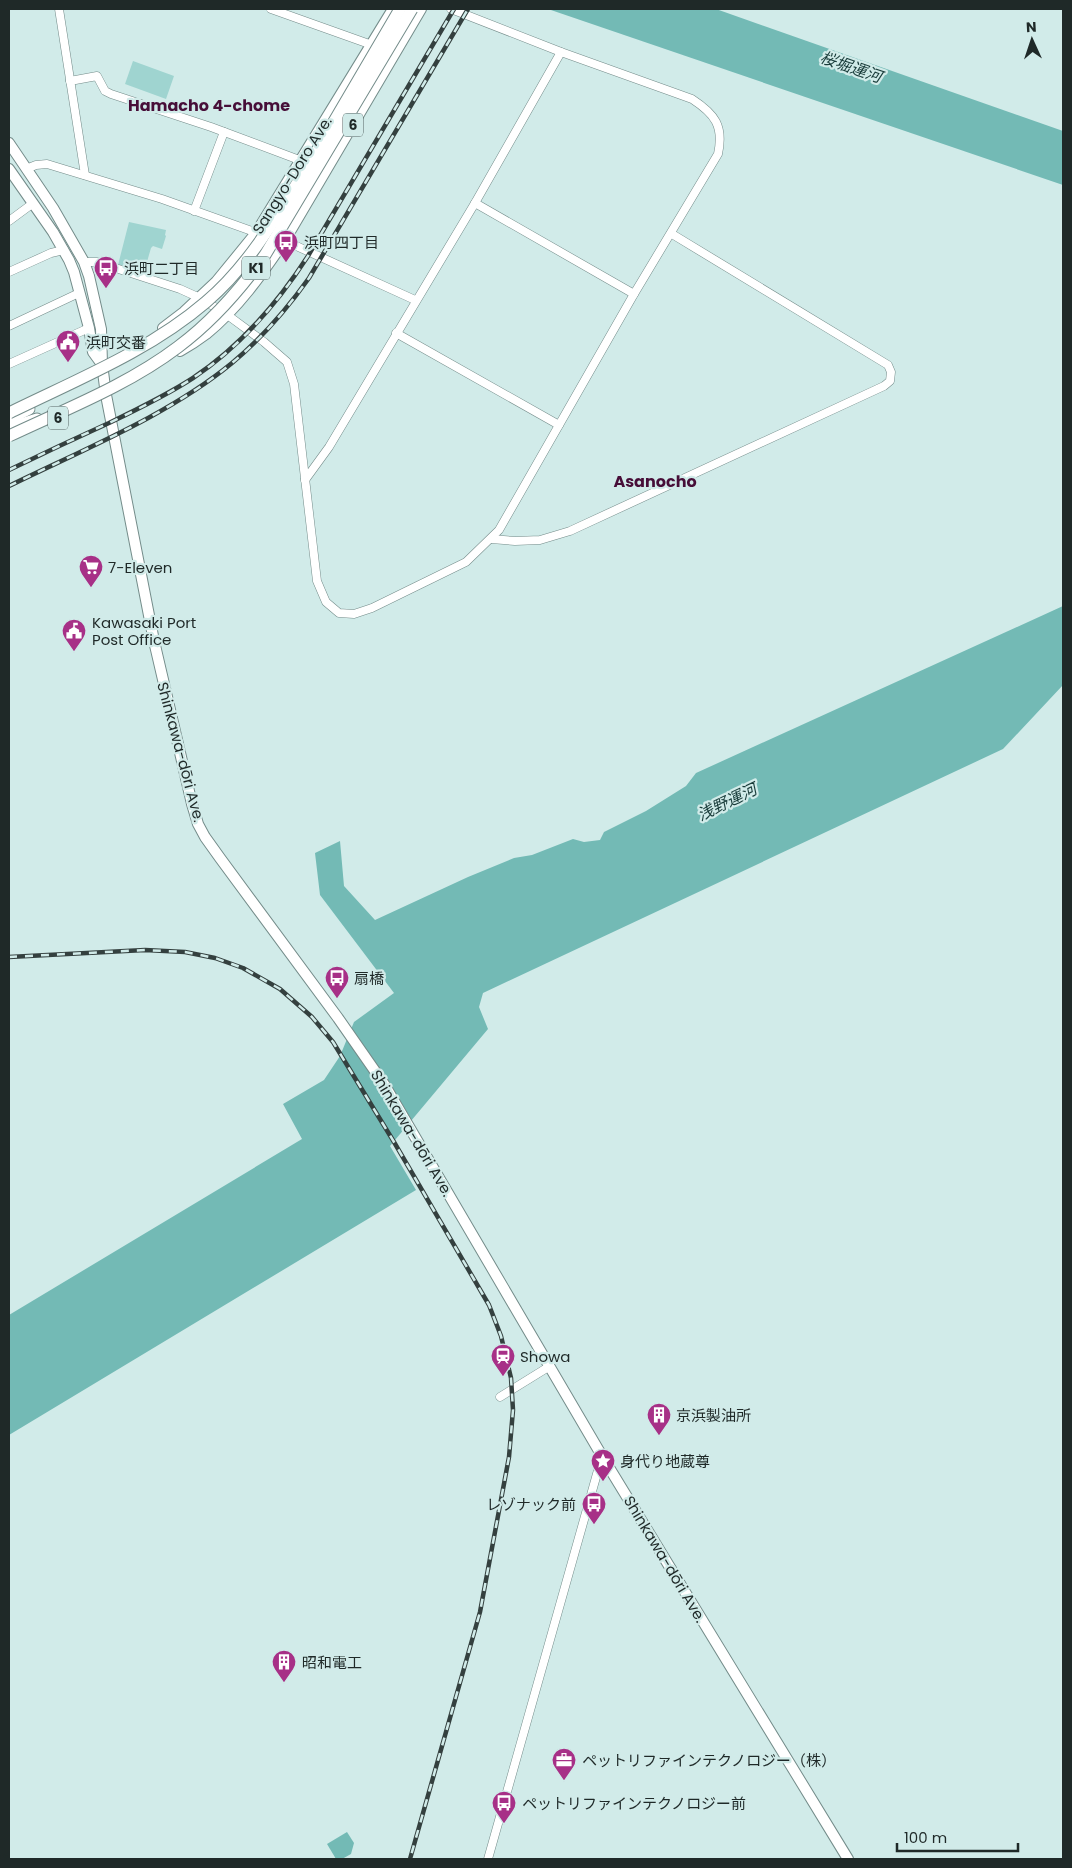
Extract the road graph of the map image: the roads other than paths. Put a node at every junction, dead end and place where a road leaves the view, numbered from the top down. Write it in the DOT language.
graph roads {
  1 [pos="60,9"];
  2 [pos="271,9"];
  3 [pos="393,9"];
  4 [pos="400,9"];
  5 [pos="412,9"];
  6 [pos="421,9"];
  7 [pos="451,9"];
  8 [pos="372,46"];
  9 [pos="560,52"];
  10 [pos="70,81"];
  11 [pos="224,132"];
  12 [pos="9,144"];
  13 [pos="302,161"];
  14 [pos="26,168"];
  15 [pos="9,169"];
  16 [pos="85,175"];
  17 [pos="475,203"];
  18 [pos="32,204"];
  19 [pos="194,211"];
  20 [pos="9,221"];
  21 [pos="256,233"];
  22 [pos="672,234"];
  23 [pos="285,240"];
  24 [pos="64,250"];
  25 [pos="84,262"];
  26 [pos="9,272"];
  27 [pos="79,293"];
  28 [pos="634,294"];
  29 [pos="200,298"];
  30 [pos="415,300"];
  31 [pos="226,314"];
  32 [pos="9,326"];
  33 [pos="89,328"];
  34 [pos="396,333"];
  35 [pos="9,364"];
  36 [pos="102,364"];
  37 [pos="62,387"];
  38 [pos="106,395"];
  39 [pos="9,407"];
  40 [pos="64,410"];
  41 [pos="9,413"];
  42 [pos="9,420"];
  43 [pos="559,425"];
  44 [pos="9,428"];
  45 [pos="9,436"];
  46 [pos="9,440"];
  47 [pos="305,480"];
  48 [pos="491,539"];
  49 [pos="550,1366"];
  50 [pos="500,1397"];
  51 [pos="602,1456"];
  52 [pos="488,1859"];
  53 [pos="848,1859"];
  1 -- 10 [label="street"];
  2 -- 8 [label="street"];
  3 -- 8 [label="main road, Sangyo-Doro Ave. / 6"];
  4 -- 37 [label="highway, K1, bridge"];
  5 -- 40 [label="highway, K1, bridge"];
  6 -- 23 [label="main road, Sangyo-Doro Ave. / 6"];
  7 -- 9 [label="street"];
  8 -- 13 [label="main road, Sangyo-Doro Ave. / 6"];
  9 -- 17 [label="street"];
  9 -- 22 [label="street"];
  10 -- 11 [label="street"];
  10 -- 16 [label="street"];
  11 -- 13 [label="street"];
  11 -- 19 [label="street"];
  12 -- 14 [label="main road, Shinkawa-dōri Ave."];
  13 -- 21 [label="main road, Sangyo-Doro Ave. / 6"];
  14 -- 16 [label="street"];
  14 -- 25 [label="main road, Shinkawa-dōri Ave."];
  15 -- 18 [label="main road, Shinkawa-dōri Ave."];
  16 -- 19 [label="street"];
  17 -- 28 [label="street"];
  17 -- 30 [label="street"];
  18 -- 20 [label="street"];
  18 -- 24 [label="main road, Shinkawa-dōri Ave."];
  19 -- 21 [label="street"];
  21 -- 23 [label="street"];
  21 -- 29 [label="main road, Sangyo-Doro Ave. / 6"];
  22 -- 28 [label="street"];
  22 -- 48 [label="street"];
  23 -- 30 [label="street"];
  23 -- 31 [label="main road, Sangyo-Doro Ave. / 6"];
  24 -- 26 [label="street"];
  24 -- 27 [label="main road, Shinkawa-dōri Ave."];
  25 -- 29 [label="street"];
  25 -- 36 [label="main road, Shinkawa-dōri Ave."];
  27 -- 32 [label="street"];
  27 -- 33 [label="main road, Shinkawa-dōri Ave."];
  28 -- 43 [label="street"];
  29 -- 31 [label="street"];
  29 -- 36 [label="main road, Sangyo-Doro Ave. / 6"];
  30 -- 34 [label="street"];
  31 -- 38 [label="main road, Sangyo-Doro Ave. / 6"];
  31 -- 47 [label="street"];
  33 -- 35 [label="street"];
  33 -- 36 [label="main road, Shinkawa-dōri Ave."];
  34 -- 43 [label="street"];
  34 -- 47 [label="street"];
  36 -- 38 [label="main road, Shinkawa-dōri Ave."];
  36 -- 39 [label="main road, Sangyo-Doro Ave. / 6"];
  37 -- 41 [label="highway, K1, bridge"];
  37 -- 42 [label="highway, bridge"];
  38 -- 46 [label="main road, Sangyo-Doro Ave. / 6"];
  38 -- 49 [label="main road, Shinkawa-dōri Ave."];
  40 -- 44 [label="highway, bridge"];
  40 -- 45 [label="highway, K1, bridge"];
  43 -- 48 [label="street"];
  47 -- 48 [label="street"];
  49 -- 50 [label="street"];
  49 -- 51 [label="main road, Shinkawa-dōri Ave."];
  51 -- 52 [label="street"];
  51 -- 53 [label="main road, Shinkawa-dōri Ave."];
}
